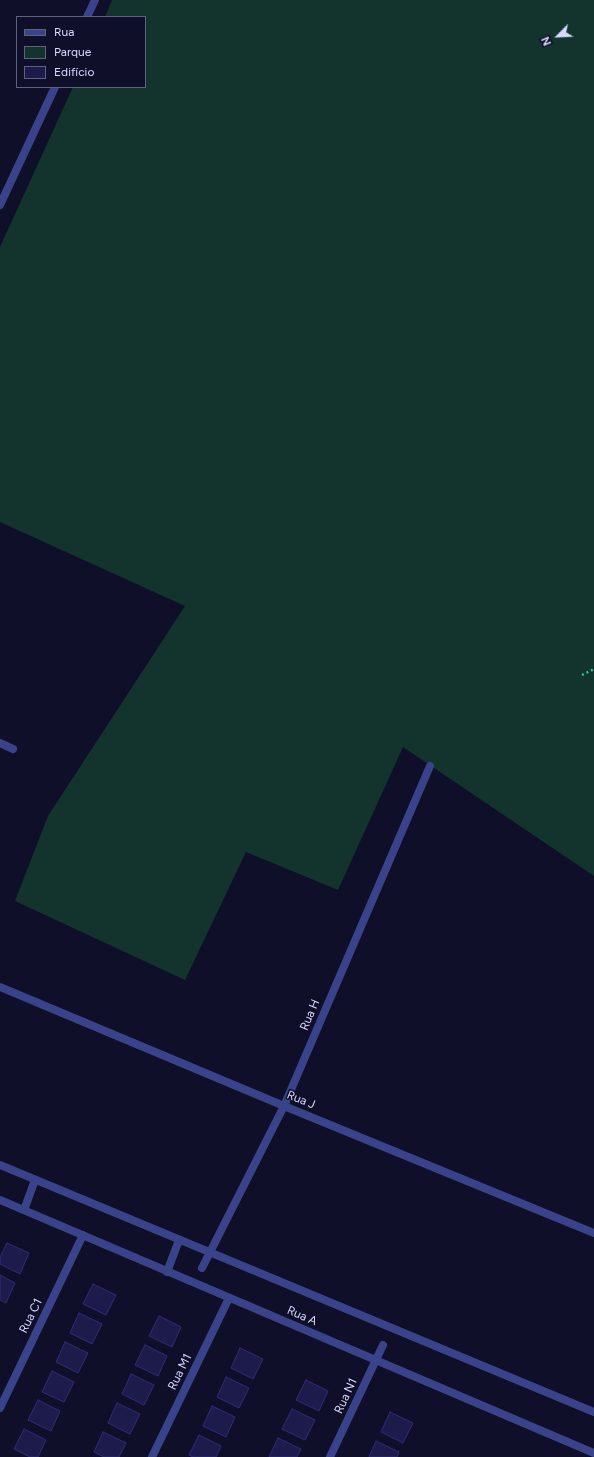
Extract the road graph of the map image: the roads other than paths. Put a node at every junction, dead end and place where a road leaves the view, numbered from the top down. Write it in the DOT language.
graph roads {
  1 [pos="95,0"];
  2 [pos="87,16"];
  3 [pos="55,88"];
  4 [pos="0,205"];
  5 [pos="0,743"];
  6 [pos="13,749"];
  7 [pos="430,766"];
  8 [pos="0,987"];
  9 [pos="284,1106"];
  10 [pos="0,1165"];
  11 [pos="35,1180"];
  12 [pos="0,1200"];
  13 [pos="24,1210"];
  14 [pos="594,1233"];
  15 [pos="83,1235"];
  16 [pos="179,1240"];
  17 [pos="210,1252"];
  18 [pos="202,1268"];
  19 [pos="167,1272"];
  20 [pos="229,1298"];
  21 [pos="383,1345"];
  22 [pos="376,1360"];
  23 [pos="0,1408"];
  24 [pos="594,1412"];
  25 [pos="594,1453"];
  26 [pos="152,1457"];
  27 [pos="330,1457"];
  1 -- 2 [label="street"];
  3 -- 4 [label="street"];
  5 -- 6 [label="street"];
  7 -- 9 [label="street, Rua H"];
  8 -- 9 [label="street, Rua J"];
  9 -- 14 [label="street, Rua J"];
  9 -- 17 [label="street, Rua H"];
  10 -- 11 [label="street, Rua A"];
  11 -- 13 [label="street"];
  11 -- 16 [label="street, Rua A"];
  12 -- 13 [label="street, Rua A"];
  13 -- 15 [label="street, Rua A"];
  15 -- 19 [label="street, Rua A"];
  15 -- 23 [label="street, Rua C1"];
  16 -- 17 [label="street, Rua A"];
  16 -- 19 [label="street"];
  17 -- 18 [label="street, Rua H"];
  17 -- 24 [label="street, Rua A"];
  19 -- 20 [label="street, Rua A"];
  20 -- 22 [label="street, Rua A"];
  20 -- 26 [label="street, Rua M1"];
  21 -- 22 [label="street, Rua N1"];
  22 -- 25 [label="street, Rua A"];
  22 -- 27 [label="street, Rua N1"];
}
